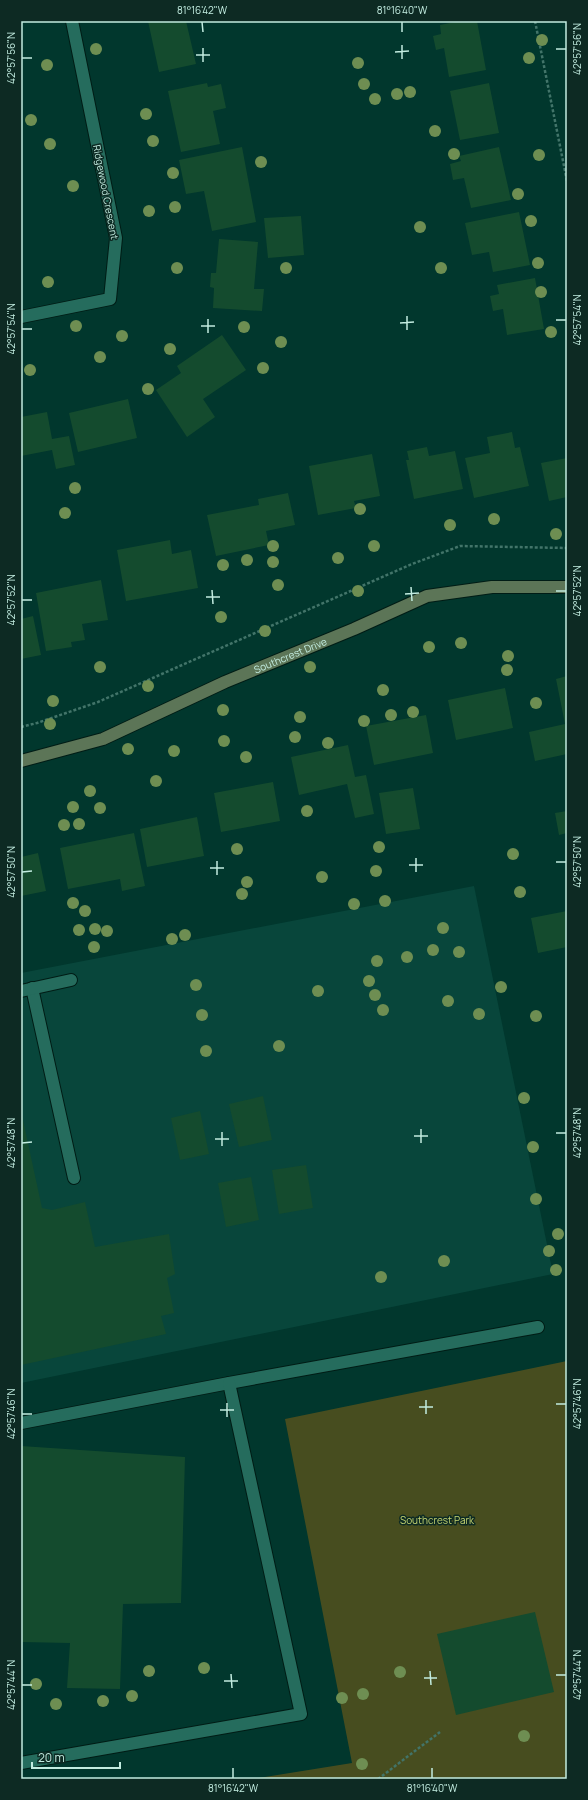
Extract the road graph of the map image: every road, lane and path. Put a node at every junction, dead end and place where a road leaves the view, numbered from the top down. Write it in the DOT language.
graph roads {
  1 [pos="72,21"];
  2 [pos="535,21"];
  3 [pos="567,181"];
  4 [pos="21,317"];
  5 [pos="567,548"];
  6 [pos="567,587"];
  7 [pos="21,727"];
  8 [pos="21,761"];
  9 [pos="71,980"];
  10 [pos="27,990"];
  11 [pos="74,1178"];
  12 [pos="538,1328"];
  13 [pos="228,1383"];
  14 [pos="21,1423"];
  15 [pos="440,1732"];
  16 [pos="21,1763"];
  17 [pos="378,1779"];
  1 -- 4 [label="street, Ridgewood Crescent"];
  2 -- 3 [label="path"];
  5 -- 7 [label="path"];
  6 -- 8 [label="street, Southcrest Drive"];
  9 -- 10 [label="street"];
  10 -- 11 [label="street"];
  12 -- 13 [label="street"];
  13 -- 14 [label="street"];
  13 -- 16 [label="street"];
  15 -- 17 [label="path"];
}
